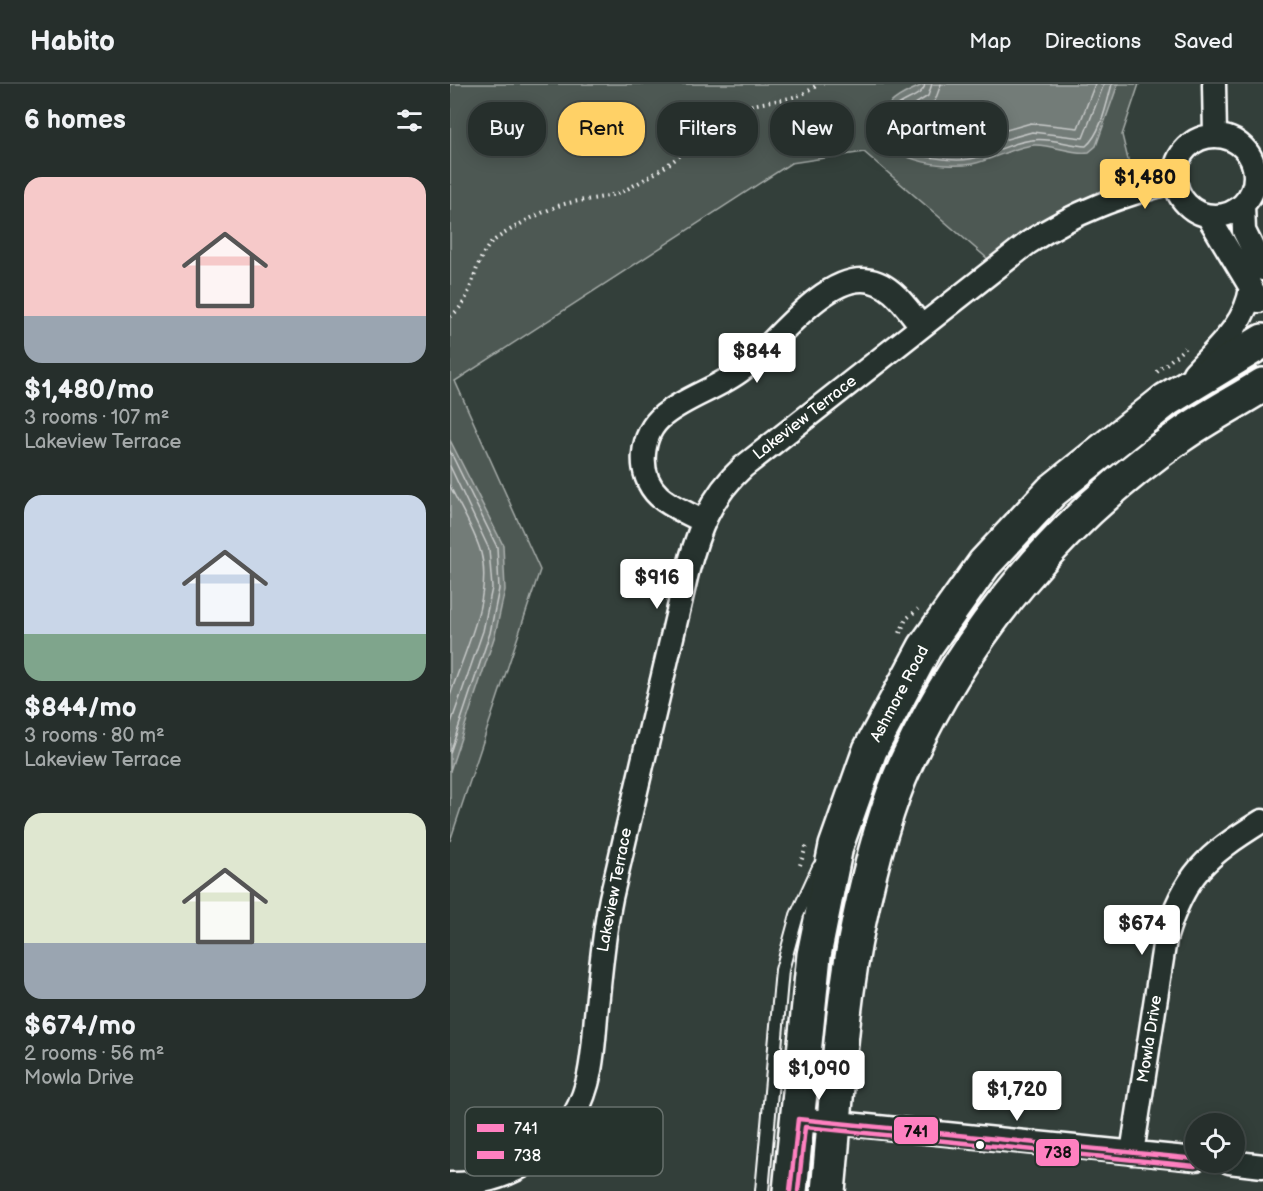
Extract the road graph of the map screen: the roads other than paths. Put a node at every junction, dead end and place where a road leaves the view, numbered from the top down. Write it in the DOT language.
graph roads {
  1 [pos="1214,84"];
  2 [pos="1215,135"];
  3 [pos="1175,180"];
  4 [pos="1243,205"];
  5 [pos="1208,216"];
  6 [pos="1260,262"];
  7 [pos="1251,288"];
  8 [pos="1263,307"];
  9 [pos="921,326"];
  10 [pos="1263,341"];
  11 [pos="1258,391"];
  12 [pos="1173,396"];
  13 [pos="702,521"];
  14 [pos="848,810"];
  15 [pos="1262,821"];
  16 [pos="576,1107"];
  17 [pos="798,1119"];
  18 [pos="835,1124"];
  19 [pos="1132,1153"];
  20 [pos="1185,1158"];
  21 [pos="1245,1164"];
  22 [pos="1263,1166"];
  23 [pos="502,1176"];
  24 [pos="450,1184"];
  25 [pos="762,1191"];
  26 [pos="790,1191"];
  27 [pos="828,1191"];
  1 -- 2 [label="street"];
  2 -- 3 [label="street"];
  2 -- 4 [label="street"];
  3 -- 5 [label="street"];
  3 -- 9 [label="street, Lakeview Terrace"];
  4 -- 5 [label="street"];
  4 -- 6 [label="street"];
  5 -- 7 [label="street"];
  7 -- 8 [label="street"];
  7 -- 12 [label="street"];
  9 -- 13 [label="street, Lakeview Terrace"];
  9 -- 13 [label="street"];
  10 -- 12 [label="main road, Ashmore Road"];
  11 -- 18 [label="main road"];
  12 -- 14 [label="main road, Ashmore Road"];
  13 -- 16 [label="street, Lakeview Terrace"];
  14 -- 17 [label="main road, Ashmore Road"];
  14 -- 25 [label="lane"];
  15 -- 19 [label="street, Mowla Drive"];
  17 -- 18 [label="street"];
  17 -- 26 [label="main road, Ashmore Road"];
  18 -- 19 [label="street"];
  18 -- 27 [label="main road"];
  19 -- 20 [label="street"];
  21 -- 22 [label="street"];
  23 -- 24 [label="street, Lakeview Terrace"];
}
